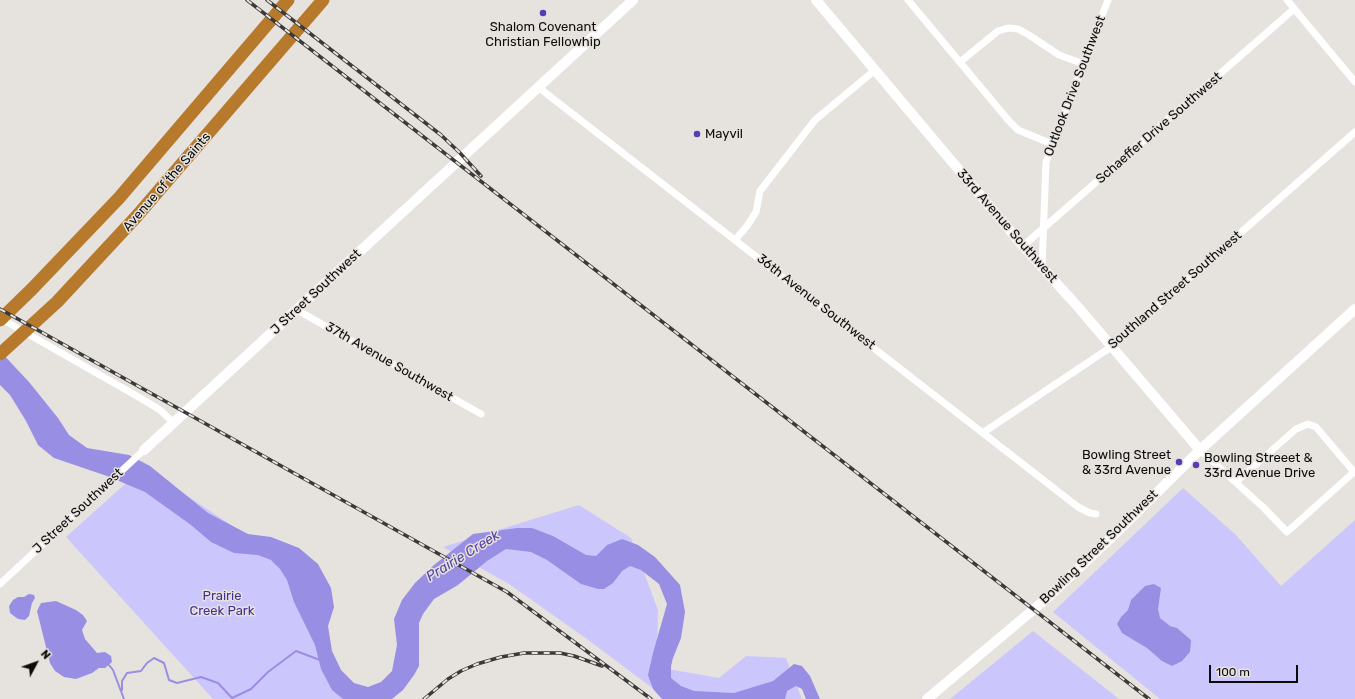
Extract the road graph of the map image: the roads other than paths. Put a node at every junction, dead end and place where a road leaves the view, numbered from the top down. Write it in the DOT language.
graph roads {
  1 [pos="288,0"];
  2 [pos="634,0"];
  3 [pos="816,0"];
  4 [pos="908,0"];
  5 [pos="1108,0"];
  6 [pos="1287,0"];
  7 [pos="320,4"];
  8 [pos="1294,9"];
  9 [pos="960,62"];
  10 [pos="1084,64"];
  11 [pos="874,70"];
  12 [pos="1355,82"];
  13 [pos="538,87"];
  14 [pos="1355,132"];
  15 [pos="1052,144"];
  16 [pos="1043,229"];
  17 [pos="735,240"];
  18 [pos="1023,246"];
  19 [pos="1042,268"];
  20 [pos="1355,309"];
  21 [pos="297,310"];
  22 [pos="0,319"];
  23 [pos="1111,347"];
  24 [pos="0,354"];
  25 [pos="481,414"];
  26 [pos="174,423"];
  27 [pos="984,432"];
  28 [pos="144,450"];
  29 [pos="1200,450"];
  30 [pos="1355,471"];
  31 [pos="1236,482"];
  32 [pos="1096,514"];
  33 [pos="0,584"];
  34 [pos="927,699"];
  1 -- 22 [label="highway, Avenue of the Saints"];
  2 -- 13 [label="street, J Street Southwest"];
  3 -- 11 [label="street, 33rd Avenue Southwest"];
  4 -- 9 [label="street"];
  5 -- 10 [label="street, Outlook Drive Southwest"];
  6 -- 8 [label="street"];
  7 -- 24 [label="highway, Avenue of the Saints"];
  8 -- 12 [label="street"];
  8 -- 16 [label="street, Schaeffer Drive Southwest"];
  9 -- 10 [label="street"];
  9 -- 15 [label="street"];
  10 -- 15 [label="street, Outlook Drive Southwest"];
  11 -- 17 [label="street"];
  11 -- 18 [label="street, 33rd Avenue Southwest"];
  13 -- 17 [label="street, 36th Avenue Southwest"];
  13 -- 21 [label="street, J Street Southwest"];
  14 -- 23 [label="street, Southland Street Southwest"];
  15 -- 16 [label="street, Outlook Drive Southwest"];
  16 -- 18 [label="street, Schaeffer Drive Southwest"];
  16 -- 19 [label="street, Outlook Drive Southwest"];
  17 -- 27 [label="street, 36th Avenue Southwest"];
  18 -- 19 [label="street, 33rd Avenue Southwest"];
  19 -- 23 [label="street, 33rd Avenue Southwest"];
  20 -- 29 [label="street, Bowling Street Southwest"];
  21 -- 25 [label="street, 37th Avenue Southwest"];
  21 -- 26 [label="street, J Street Southwest"];
  22 -- 26 [label="street"];
  23 -- 27 [label="street, Southland Street Southwest"];
  23 -- 29 [label="street, 33rd Avenue Southwest"];
  26 -- 28 [label="street, J Street Southwest"];
  27 -- 32 [label="street, 36th Avenue Southwest"];
  28 -- 33 [label="street, J Street Southwest"];
  29 -- 31 [label="street"];
  29 -- 34 [label="street, Bowling Street Southwest"];
  30 -- 31 [label="street"];
  30 -- 31 [label="street"];
}
